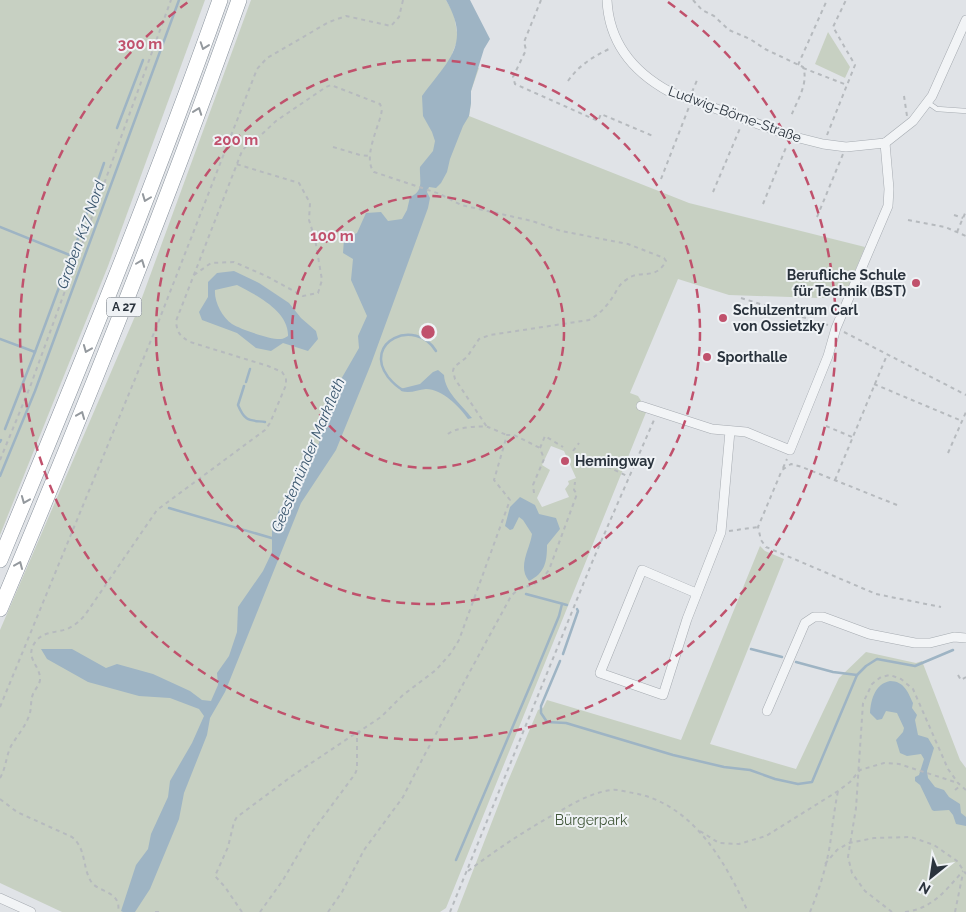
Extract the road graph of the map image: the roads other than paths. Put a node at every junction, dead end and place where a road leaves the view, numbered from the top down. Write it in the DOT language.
graph roads {
  1 [pos="220,0"];
  2 [pos="239,0"];
  3 [pos="607,0"];
  4 [pos="966,20"];
  5 [pos="927,102"];
  6 [pos="966,111"];
  7 [pos="885,142"];
  8 [pos="641,406"];
  9 [pos="730,431"];
  10 [pos="0,560"];
  11 [pos="696,593"];
  12 [pos="0,610"];
  13 [pos="966,638"];
  14 [pos="767,711"];
  15 [pos="0,898"];
  16 [pos="31,912"];
  1 -- 10 [label="highway, A 27, one-way"];
  12 -- 2 [label="highway, A 27, one-way"];
  3 -- 7 [label="street, Ludwig-Börne-Straße"];
  4 -- 5 [label="street"];
  5 -- 6 [label="lane"];
  5 -- 7 [label="street"];
  7 -- 9 [label="street"];
  8 -- 9 [label="street"];
  9 -- 11 [label="street"];
  11 -- 11 [label="street"];
  13 -- 14 [label="street"];
  15 -- 16 [label="street"];
}
